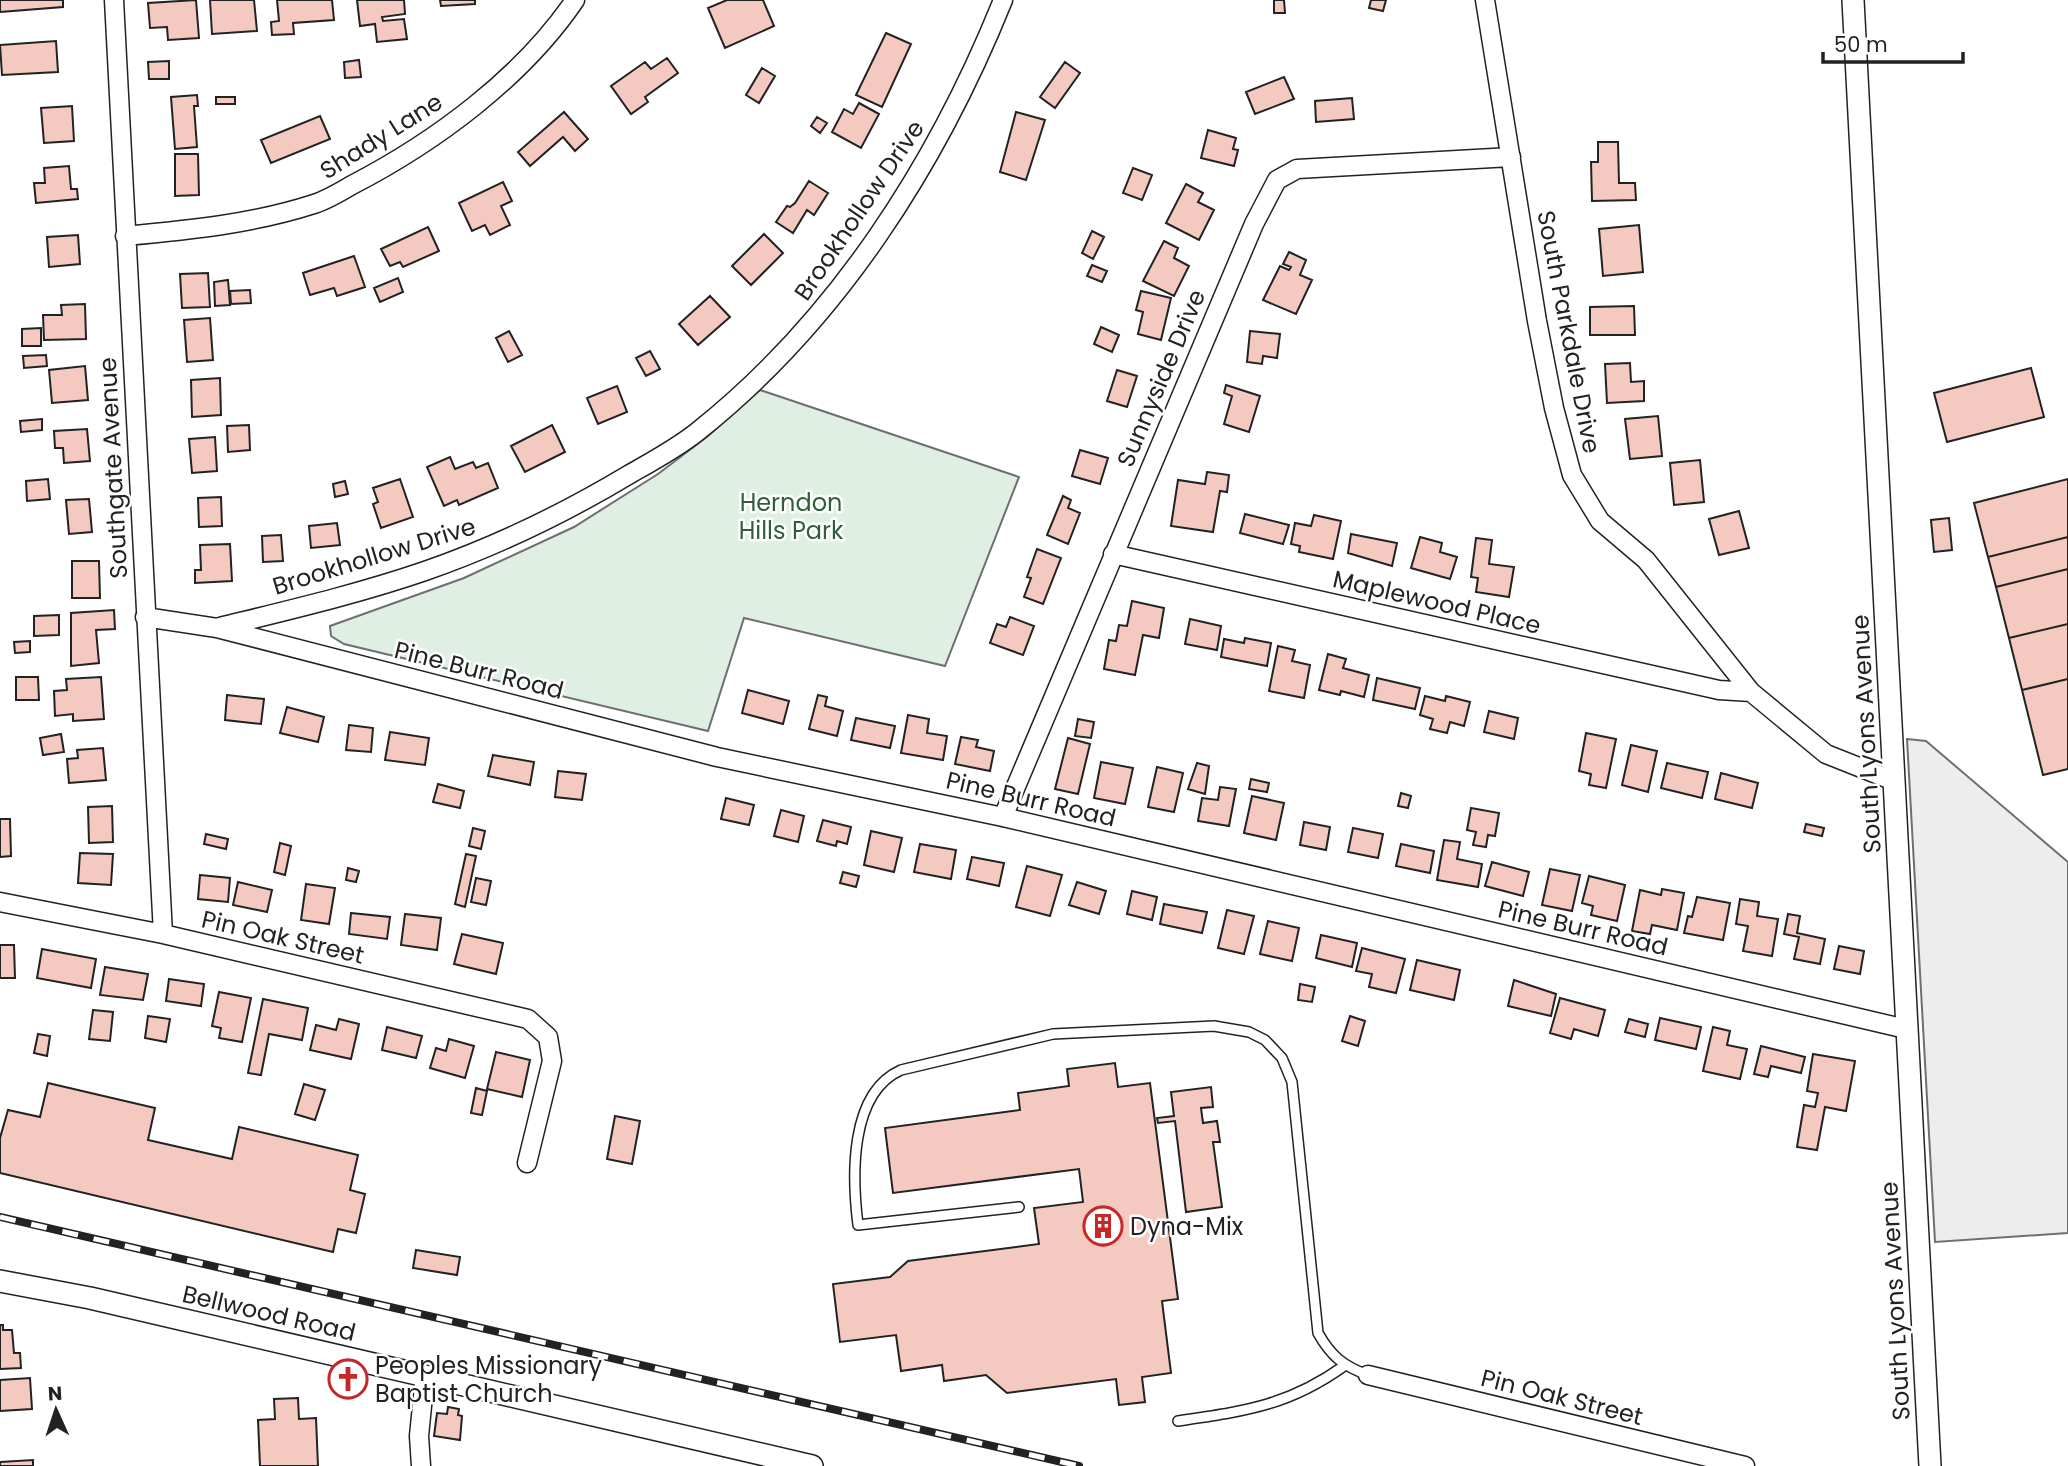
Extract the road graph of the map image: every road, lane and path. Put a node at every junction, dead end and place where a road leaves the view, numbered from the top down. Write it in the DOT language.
graph roads {
  1 [pos="114,0"];
  2 [pos="575,0"];
  3 [pos="1003,0"];
  4 [pos="1485,0"];
  5 [pos="1853,0"];
  6 [pos="1511,157"];
  7 [pos="125,236"];
  8 [pos="1113,554"];
  9 [pos="145,617"];
  10 [pos="217,628"];
  11 [pos="1751,692"];
  12 [pos="1894,780"];
  13 [pos="1003,817"];
  14 [pos="0,902"];
  15 [pos="163,934"];
  16 [pos="1906,1029"];
  17 [pos="527,1163"];
  18 [pos="1019,1207"];
  19 [pos="0,1281"];
  20 [pos="1344,1366"];
  21 [pos="1368,1375"];
  22 [pos="425,1376"];
  23 [pos="1178,1421"];
  24 [pos="421,1466"];
  25 [pos="812,1466"];
  26 [pos="1745,1466"];
  27 [pos="1930,1466"];
  1 -- 7 [label="street, Southgate Avenue"];
  2 -- 7 [label="street, Shady Lane"];
  3 -- 10 [label="street, Brookhollow Drive"];
  4 -- 6 [label="street, South Parkdale Drive"];
  5 -- 12 [label="street, South Lyons Avenue"];
  6 -- 8 [label="street, Sunnyside Drive"];
  6 -- 11 [label="street, South Parkdale Drive"];
  7 -- 9 [label="street, Southgate Avenue"];
  8 -- 11 [label="street, Maplewood Place"];
  8 -- 13 [label="street, Sunnyside Drive"];
  9 -- 10 [label="street, Pine Burr Road"];
  9 -- 15 [label="street, Southgate Avenue"];
  10 -- 13 [label="street, Pine Burr Road"];
  11 -- 12 [label="street, South Parkdale Drive"];
  12 -- 16 [label="street, South Lyons Avenue"];
  13 -- 16 [label="street, Pine Burr Road"];
  14 -- 15 [label="street, Pin Oak Street"];
  15 -- 17 [label="street, Pin Oak Street"];
  16 -- 27 [label="street, South Lyons Avenue"];
  18 -- 20 [label="lane"];
  19 -- 22 [label="street, Bellwood Road"];
  20 -- 21 [label="lane"];
  20 -- 23 [label="lane"];
  21 -- 26 [label="street, Pin Oak Street"];
  22 -- 24 [label="street"];
  22 -- 25 [label="street, Bellwood Road"];
}
